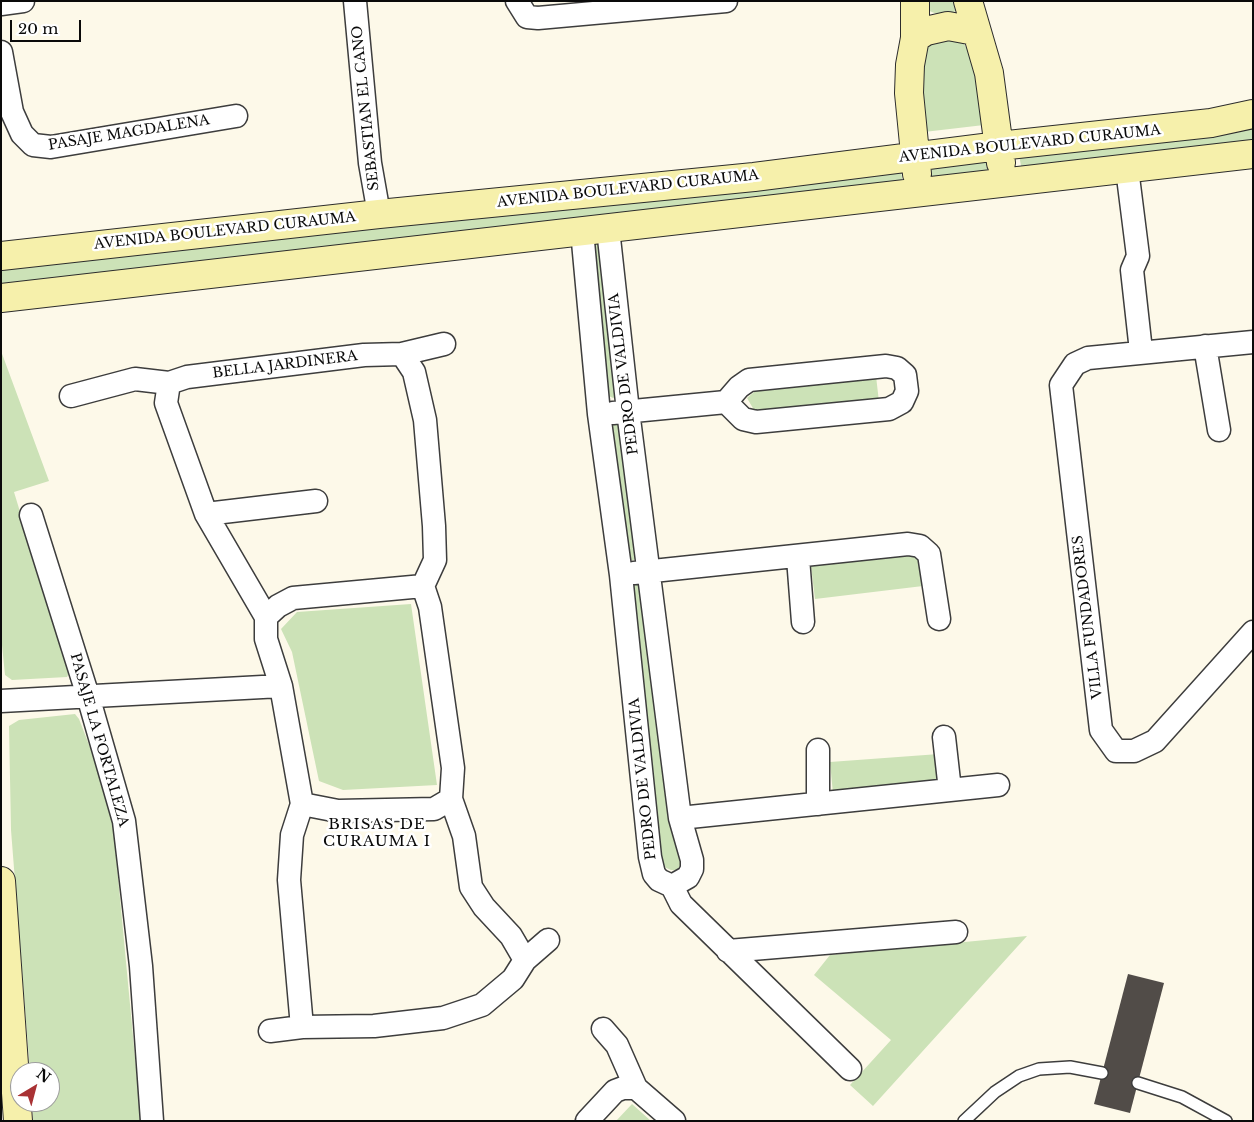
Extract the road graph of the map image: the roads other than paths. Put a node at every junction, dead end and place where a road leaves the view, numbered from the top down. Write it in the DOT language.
graph roads {
  1 [pos="23,1"];
  2 [pos="355,1"];
  3 [pos="517,1"];
  4 [pos="726,1"];
  5 [pos="915,1"];
  6 [pos="968,1"];
  7 [pos="1,4"];
  8 [pos="975,31"];
  9 [pos="915,38"];
  10 [pos="1,52"];
  11 [pos="1253,114"];
  12 [pos="236,116"];
  13 [pos="999,146"];
  14 [pos="1253,154"];
  15 [pos="915,156"];
  16 [pos="1120,170"];
  17 [pos="1003,182"];
  18 [pos="919,192"];
  19 [pos="379,214"];
  20 [pos="595,230"];
  21 [pos="1,256"];
  22 [pos="1,298"];
  23 [pos="1253,342"];
  24 [pos="444,344"];
  25 [pos="1205,346"];
  26 [pos="1141,351"];
  27 [pos="402,354"];
  28 [pos="169,383"];
  29 [pos="70,396"];
  30 [pos="726,402"];
  31 [pos="628,411"];
  32 [pos="599,414"];
  33 [pos="1220,430"];
  34 [pos="316,501"];
  35 [pos="206,514"];
  36 [pos="31,515"];
  37 [pos="798,558"];
  38 [pos="648,572"];
  39 [pos="621,575"];
  40 [pos="422,586"];
  41 [pos="266,617"];
  42 [pos="939,620"];
  43 [pos="803,622"];
  44 [pos="1253,632"];
  45 [pos="281,686"];
  46 [pos="88,696"];
  47 [pos="1,701"];
  48 [pos="944,737"];
  49 [pos="818,750"];
  50 [pos="998,785"];
  51 [pos="950,790"];
  52 [pos="451,799"];
  53 [pos="302,804"];
  54 [pos="818,804"];
  55 [pos="680,818"];
  56 [pos="1,881"];
  57 [pos="672,886"];
  58 [pos="956,932"];
  59 [pos="548,940"];
  60 [pos="728,951"];
  61 [pos="525,960"];
  62 [pos="302,1027"];
  63 [pos="603,1029"];
  64 [pos="270,1031"];
  65 [pos="850,1069"];
  66 [pos="1102,1073"];
  67 [pos="1138,1083"];
  68 [pos="636,1088"];
  69 [pos="18,1121"];
  70 [pos="152,1121"];
  71 [pos="587,1121"];
  72 [pos="674,1121"];
  73 [pos="964,1121"];
  74 [pos="1226,1121"];
  1 -- 7 [label="street"];
  2 -- 19 [label="street, SEBASTIAN EL CANO"];
  3 -- 4 [label="street"];
  5 -- 9 [label="street"];
  6 -- 8 [label="street"];
  8 -- 9 [label="street"];
  8 -- 13 [label="street"];
  9 -- 15 [label="street"];
  10 -- 12 [label="street, PASAJE MAGDALENA"];
  11 -- 13 [label="street, AVENIDA BOULEVARD CURAUMA"];
  13 -- 15 [label="street, AVENIDA BOULEVARD CURAUMA"];
  13 -- 17 [label="street"];
  14 -- 16 [label="street"];
  15 -- 18 [label="street"];
  15 -- 19 [label="street, AVENIDA BOULEVARD CURAUMA"];
  16 -- 17 [label="street"];
  16 -- 26 [label="street"];
  17 -- 18 [label="street"];
  18 -- 20 [label="street"];
  19 -- 21 [label="street, AVENIDA BOULEVARD CURAUMA"];
  20 -- 22 [label="street"];
  20 -- 31 [label="street, PEDRO DE VALDIVIA"];
  20 -- 32 [label="street, PEDRO DE VALDIVIA"];
  23 -- 25 [label="street, VILLA FUNDADORES"];
  24 -- 27 [label="street, BELLA JARDINERA"];
  25 -- 26 [label="street, VILLA FUNDADORES"];
  25 -- 33 [label="street"];
  26 -- 44 [label="street, VILLA FUNDADORES"];
  27 -- 28 [label="street, BELLA JARDINERA"];
  27 -- 40 [label="street"];
  28 -- 29 [label="street, BELLA JARDINERA"];
  28 -- 35 [label="street"];
  30 -- 30 [label="street"];
  30 -- 31 [label="street"];
  31 -- 32 [label="street"];
  31 -- 38 [label="street, PEDRO DE VALDIVIA"];
  32 -- 39 [label="street, PEDRO DE VALDIVIA"];
  34 -- 35 [label="street"];
  35 -- 41 [label="street"];
  36 -- 46 [label="street, PASAJE LA FORTALEZA"];
  37 -- 38 [label="street"];
  37 -- 42 [label="street"];
  37 -- 43 [label="street"];
  38 -- 39 [label="street"];
  38 -- 55 [label="street, PEDRO DE VALDIVIA"];
  39 -- 57 [label="street, PEDRO DE VALDIVIA"];
  40 -- 41 [label="street"];
  40 -- 52 [label="street"];
  41 -- 45 [label="street"];
  45 -- 46 [label="street"];
  45 -- 53 [label="street"];
  46 -- 47 [label="street"];
  46 -- 70 [label="street, PASAJE LA FORTALEZA"];
  48 -- 51 [label="street"];
  49 -- 54 [label="street"];
  50 -- 51 [label="street"];
  51 -- 54 [label="street"];
  52 -- 53 [label="street"];
  52 -- 61 [label="street"];
  53 -- 62 [label="street"];
  54 -- 55 [label="street"];
  55 -- 57 [label="street, PEDRO DE VALDIVIA"];
  56 -- 69 [label="street"];
  57 -- 60 [label="street"];
  58 -- 60 [label="street"];
  59 -- 61 [label="street"];
  60 -- 65 [label="street"];
  61 -- 62 [label="street"];
  62 -- 64 [label="street"];
  63 -- 68 [label="street"];
  66 -- 73 [label="lane"];
  67 -- 74 [label="lane"];
  68 -- 71 [label="street"];
  68 -- 72 [label="street"];
}
